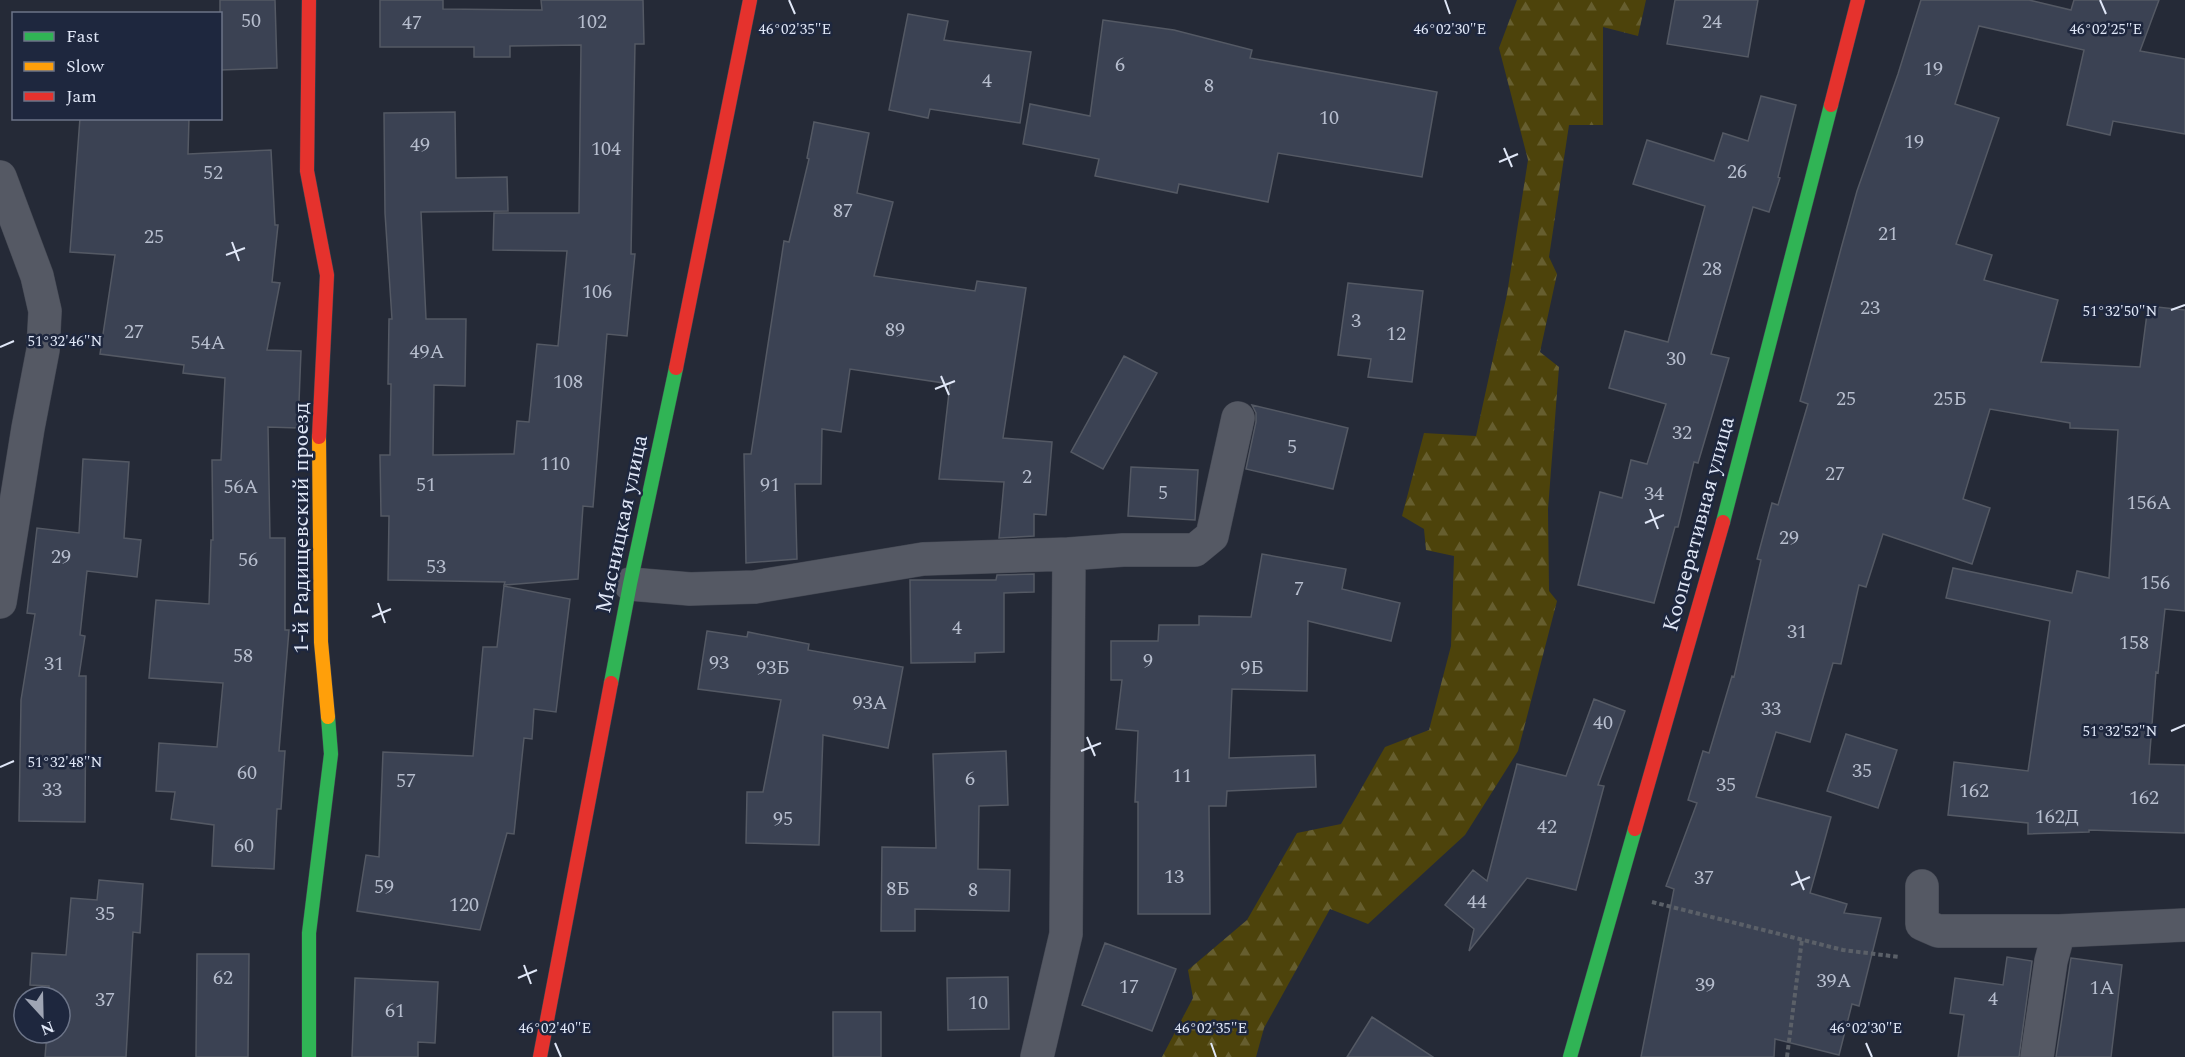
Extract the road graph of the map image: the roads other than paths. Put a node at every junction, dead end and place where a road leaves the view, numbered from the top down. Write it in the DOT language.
graph roads {
  1 [pos="309,0"];
  2 [pos="750,0"];
  3 [pos="1858,0"];
  4 [pos="0,177"];
  5 [pos="1238,418"];
  6 [pos="1070,554"];
  7 [pos="630,584"];
  8 [pos="0,602"];
  9 [pos="1922,886"];
  10 [pos="2185,925"];
  11 [pos="2059,931"];
  12 [pos="309,1057"];
  13 [pos="540,1057"];
  14 [pos="1037,1057"];
  15 [pos="1570,1057"];
  16 [pos="2037,1057"];
  1 -- 12 [label="street, 1-й Радищевский проезд"];
  2 -- 7 [label="street, Мясницкая улица"];
  3 -- 15 [label="street, Кооперативная улица"];
  4 -- 8 [label="street"];
  5 -- 6 [label="street"];
  6 -- 7 [label="street"];
  6 -- 14 [label="street"];
  7 -- 13 [label="street, Мясницкая улица"];
  9 -- 11 [label="street"];
  10 -- 11 [label="street"];
  11 -- 16 [label="street"];
}
